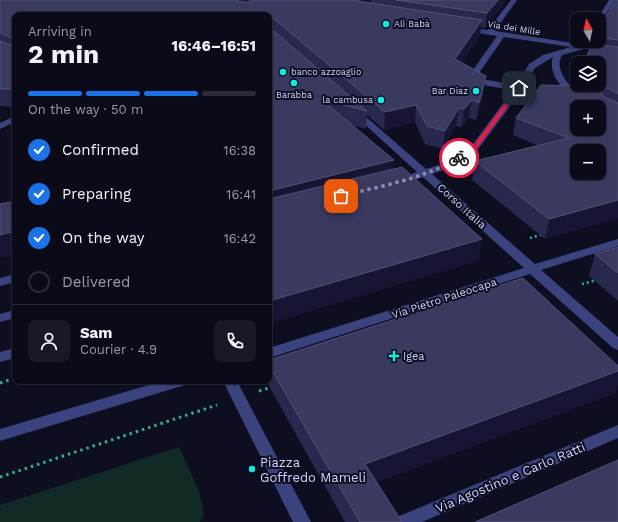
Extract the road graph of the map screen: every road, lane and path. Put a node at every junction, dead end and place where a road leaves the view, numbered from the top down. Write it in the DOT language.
graph roads {
  1 [pos="514,0"];
  2 [pos="612,0"];
  3 [pos="605,12"];
  4 [pos="454,27"];
  5 [pos="492,30"];
  6 [pos="502,35"];
  7 [pos="570,40"];
  8 [pos="570,41"];
  9 [pos="570,48"];
  10 [pos="559,54"];
  11 [pos="519,88"];
  12 [pos="584,100"];
  13 [pos="345,103"];
  14 [pos="0,120"];
  15 [pos="12,120"];
  16 [pos="12,121"];
  17 [pos="0,126"];
  18 [pos="425,174"];
  19 [pos="390,184"];
  20 [pos="547,233"];
  21 [pos="540,235"];
  22 [pos="618,242"];
  23 [pos="532,269"];
  24 [pos="600,278"];
  25 [pos="12,279"];
  26 [pos="594,280"];
  27 [pos="0,282"];
  28 [pos="12,315"];
  29 [pos="0,318"];
  30 [pos="618,345"];
  31 [pos="272,352"];
  32 [pos="12,354"];
  33 [pos="0,357"];
  34 [pos="12,379"];
  35 [pos="0,383"];
  36 [pos="170,384"];
  37 [pos="232,384"];
  38 [pos="275,385"];
  39 [pos="262,389"];
  40 [pos="217,405"];
  41 [pos="618,431"];
  42 [pos="0,435"];
  43 [pos="0,477"];
  44 [pos="302,522"];
  45 [pos="403,522"];
  1 -- 5 [label="street"];
  2 -- 3 [label="street"];
  4 -- 5 [label="street, Via dei Mille"];
  5 -- 6 [label="street, Via dei Mille"];
  5 -- 7 [label="street"];
  6 -- 8 [label="street, Via dei Mille"];
  6 -- 11 [label="street"];
  9 -- 10 [label="street"];
  10 -- 11 [label="street"];
  10 -- 12 [label="street"];
  11 -- 18 [label="street"];
  13 -- 18 [label="street, Corso Italia"];
  14 -- 15 [label="street"];
  16 -- 17 [label="street"];
  18 -- 19 [label="street"];
  18 -- 23 [label="street, Corso Italia"];
  20 -- 21 [label="path"];
  22 -- 23 [label="street, Via Pietro Paleocapa"];
  23 -- 30 [label="street, Corso Italia"];
  23 -- 31 [label="street, Via Pietro Paleocapa"];
  24 -- 26 [label="path"];
  25 -- 27 [label="street"];
  28 -- 29 [label="street"];
  32 -- 33 [label="street"];
  34 -- 35 [label="path"];
  36 -- 42 [label="street"];
  37 -- 44 [label="street"];
  38 -- 39 [label="path"];
  40 -- 43 [label="path"];
  41 -- 45 [label="street, Via Agostino e Carlo Ratti"];
}
